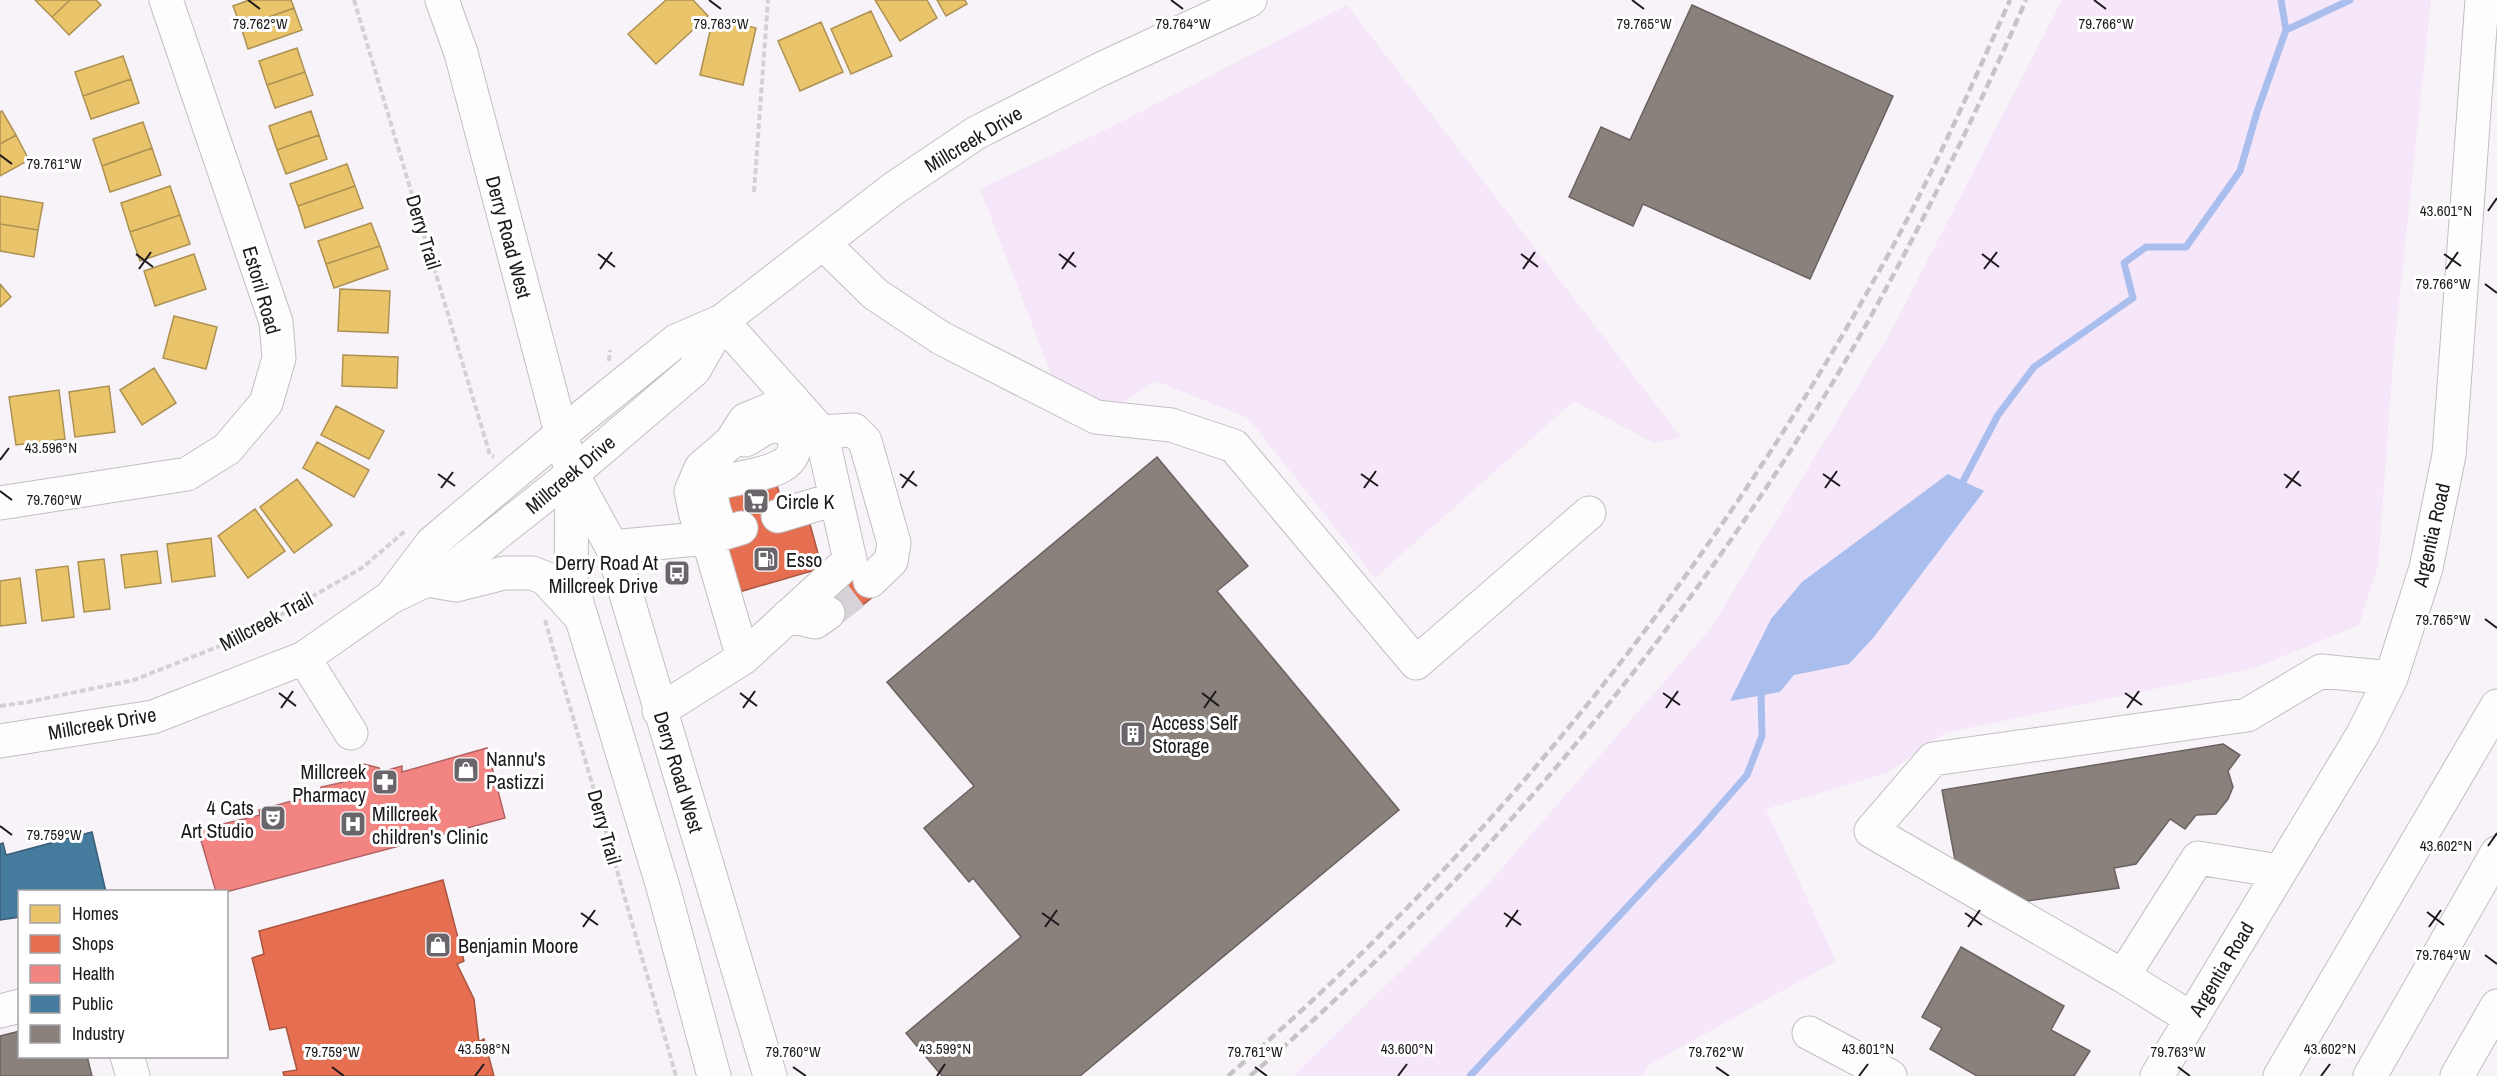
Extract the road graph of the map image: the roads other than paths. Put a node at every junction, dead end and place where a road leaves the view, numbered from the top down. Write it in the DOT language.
graph roads {
  1 [pos="166,0"];
  2 [pos="442,0"];
  3 [pos="1250,0"];
  4 [pos="2482,0"];
  5 [pos="824,244"];
  6 [pos="722,321"];
  7 [pos="793,400"];
  8 [pos="821,432"];
  9 [pos="560,435"];
  10 [pos="731,442"];
  11 [pos="572,474"];
  12 [pos="835,499"];
  13 [pos="0,503"];
  14 [pos="1589,513"];
  15 [pos="778,516"];
  16 [pos="724,534"];
  17 [pos="612,547"];
  18 [pos="427,580"];
  19 [pos="870,581"];
  20 [pos="391,597"];
  21 [pos="828,612"];
  22 [pos="580,616"];
  23 [pos="788,616"];
  24 [pos="743,657"];
  25 [pos="304,658"];
  26 [pos="2391,678"];
  27 [pos="2497,706"];
  28 [pos="659,711"];
  29 [pos="351,733"];
  30 [pos="0,741"];
  31 [pos="2497,853"];
  32 [pos="2279,871"];
  33 [pos="2123,976"];
  34 [pos="18,1006"];
  35 [pos="2497,1006"];
  36 [pos="0,1011"];
  37 [pos="2192,1019"];
  38 [pos="1809,1033"];
  39 [pos="128,1058"];
  40 [pos="133,1076"];
  41 [pos="714,1076"];
  42 [pos="770,1076"];
  43 [pos="1890,1076"];
  44 [pos="2157,1076"];
  45 [pos="2280,1076"];
  46 [pos="2370,1076"];
  47 [pos="2457,1076"];
  1 -- 13 [label="main road, Estoril Road"];
  2 -- 9 [label="main road, Derry Road West"];
  3 -- 5 [label="main road, Millcreek Drive"];
  4 -- 26 [label="main road, Argentia Road"];
  5 -- 6 [label="main road, Millcreek Drive"];
  5 -- 14 [label="main road"];
  6 -- 7 [label="main road"];
  6 -- 9 [label="main road, Millcreek Drive"];
  6 -- 11 [label="main road, Millcreek Drive"];
  7 -- 8 [label="main road"];
  7 -- 10 [label="main road"];
  8 -- 12 [label="main road"];
  8 -- 19 [label="main road"];
  9 -- 11 [label="main road, Derry Road West"];
  9 -- 20 [label="main road, Millcreek Drive"];
  10 -- 16 [label="main road"];
  10 -- 16 [label="main road"];
  11 -- 17 [label="main road, Derry Road West"];
  11 -- 18 [label="main road, Millcreek Drive"];
  11 -- 22 [label="main road, Derry Road West"];
  12 -- 15 [label="main road"];
  12 -- 23 [label="main road"];
  16 -- 17 [label="main road"];
  16 -- 24 [label="main road"];
  17 -- 28 [label="main road, Derry Road West"];
  18 -- 20 [label="main road, Millcreek Drive"];
  18 -- 22 [label="main road"];
  20 -- 25 [label="main road, Millcreek Drive"];
  21 -- 23 [label="main road"];
  22 -- 41 [label="main road, Derry Road West"];
  23 -- 24 [label="main road"];
  24 -- 28 [label="main road"];
  25 -- 29 [label="main road"];
  25 -- 30 [label="main road, Millcreek Drive"];
  26 -- 32 [label="main road, Argentia Road"];
  26 -- 33 [label="main road"];
  27 -- 45 [label="main road"];
  28 -- 42 [label="main road, Derry Road West"];
  31 -- 46 [label="main road"];
  32 -- 33 [label="main road"];
  32 -- 37 [label="main road, Argentia Road"];
  33 -- 37 [label="main road"];
  34 -- 36 [label="main road"];
  35 -- 47 [label="main road"];
  37 -- 44 [label="main road, Argentia Road"];
  38 -- 43 [label="main road"];
  39 -- 40 [label="main road"];
}
